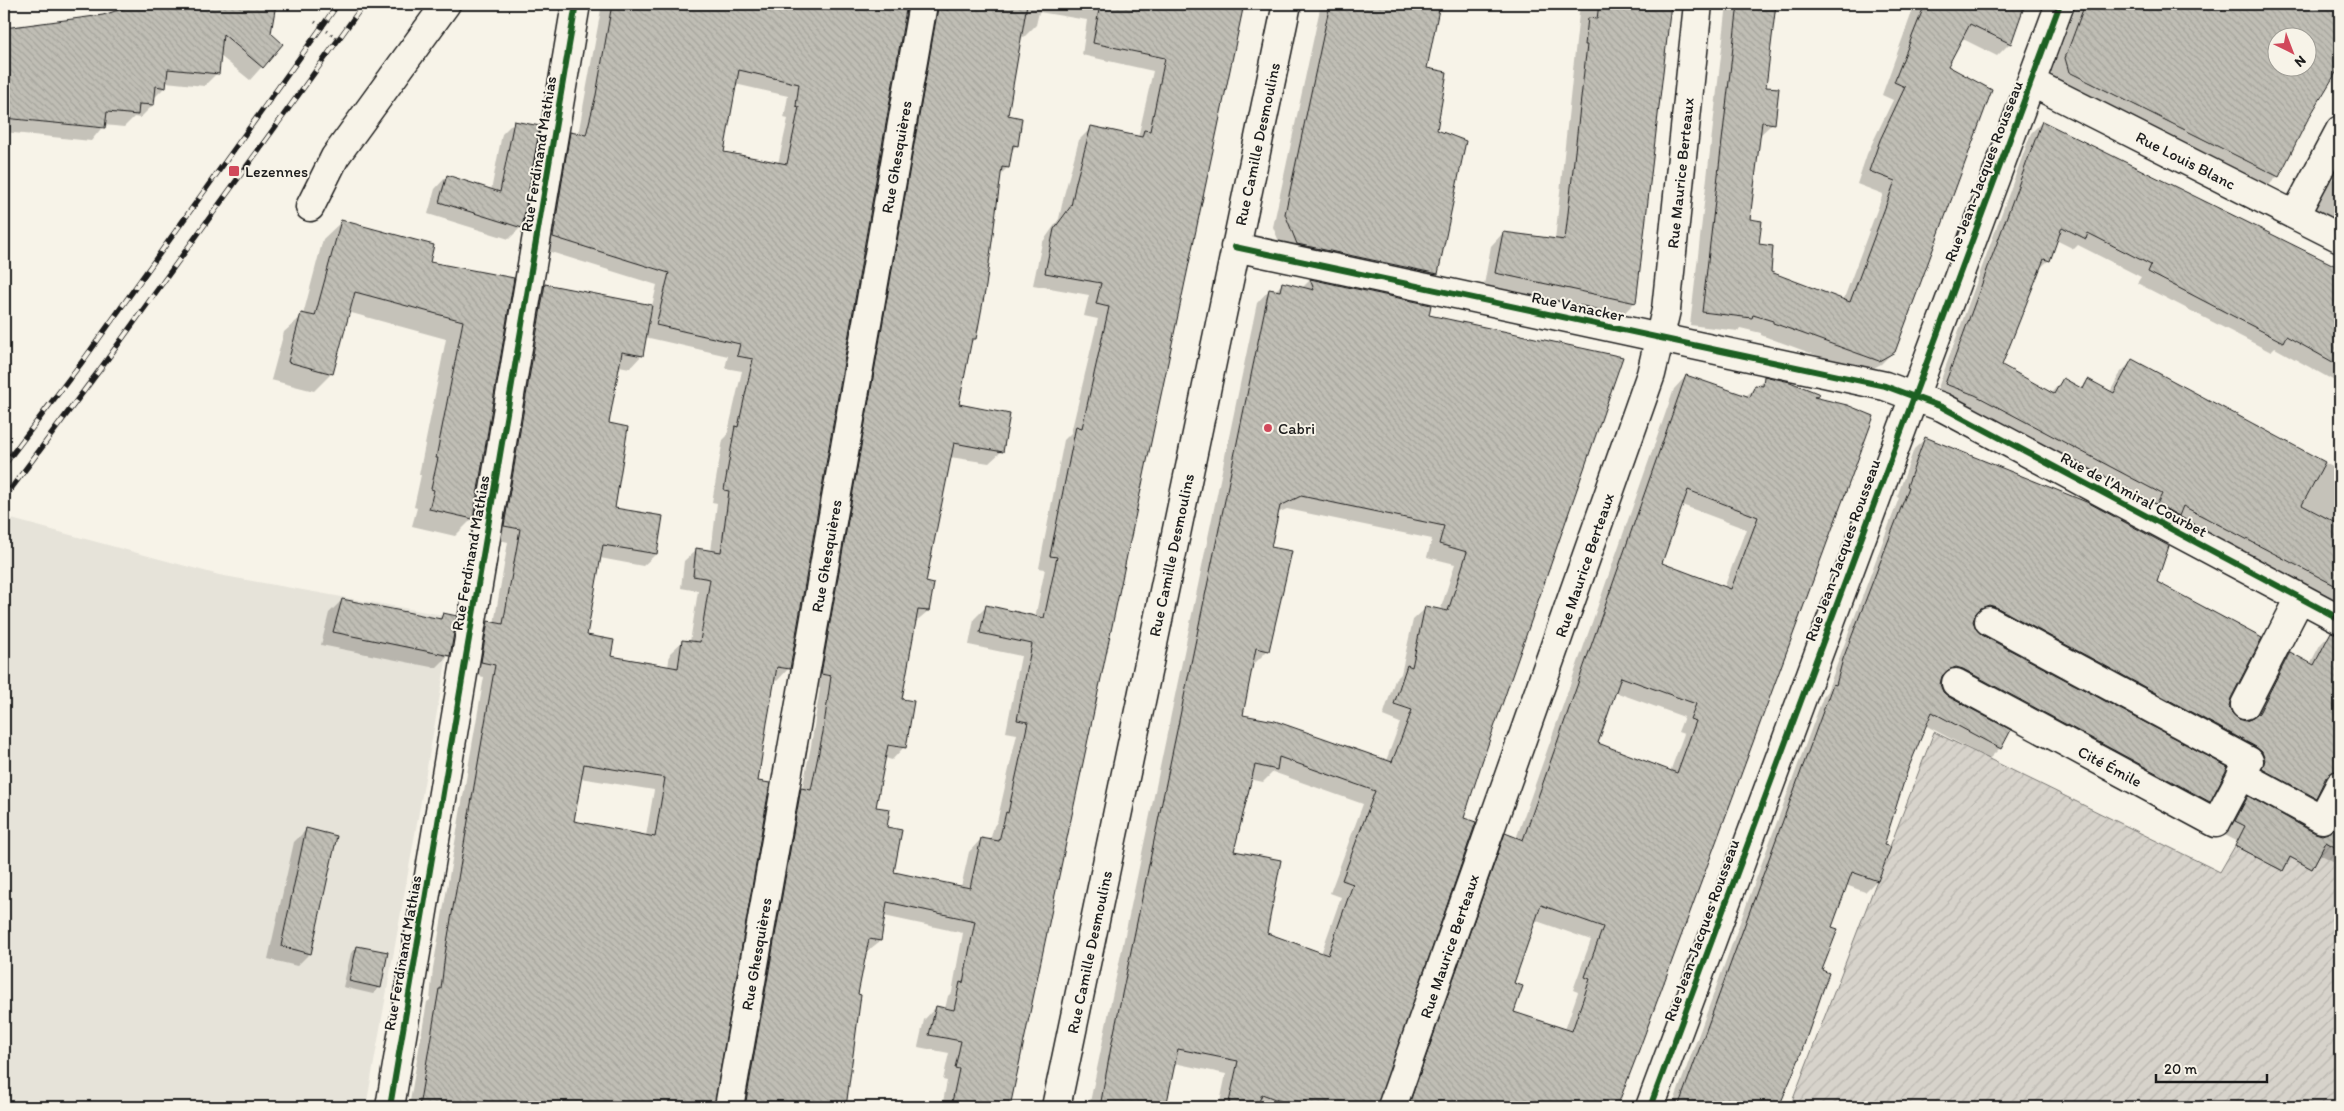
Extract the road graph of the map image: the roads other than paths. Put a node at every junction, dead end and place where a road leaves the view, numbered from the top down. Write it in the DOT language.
graph roads {
  1 [pos="446,4"];
  2 [pos="576,4"];
  3 [pos="923,4"];
  4 [pos="1287,4"];
  5 [pos="1698,4"];
  6 [pos="2060,4"];
  7 [pos="2031,82"];
  8 [pos="2340,130"];
  9 [pos="310,207"];
  10 [pos="2295,216"];
  11 [pos="2340,238"];
  12 [pos="1236,247"];
  13 [pos="1661,337"];
  14 [pos="1914,395"];
  15 [pos="2300,598"];
  16 [pos="2340,619"];
  17 [pos="1989,621"];
  18 [pos="1956,683"];
  19 [pos="2245,705"];
  20 [pos="2241,775"];
  21 [pos="2340,785"];
  22 [pos="390,1107"];
  23 [pos="729,1107"];
  24 [pos="1056,1107"];
  25 [pos="1392,1107"];
  26 [pos="1650,1107"];
  1 -- 9 [label="street"];
  2 -- 22 [label="street, Rue Ferdinand Mathias"];
  3 -- 23 [label="street, Rue Ghesquières"];
  4 -- 12 [label="street, Rue Camille Desmoulins"];
  5 -- 13 [label="street, Rue Maurice Berteaux"];
  6 -- 7 [label="street, Rue Jean-Jacques Rousseau"];
  7 -- 10 [label="street, Rue Louis Blanc"];
  7 -- 14 [label="street, Rue Jean-Jacques Rousseau"];
  8 -- 10 [label="street"];
  10 -- 11 [label="street, Rue Louis Blanc"];
  12 -- 13 [label="street, Rue Vanacker"];
  12 -- 24 [label="street, Rue Camille Desmoulins"];
  13 -- 14 [label="street, Rue Vanacker"];
  13 -- 25 [label="street, Rue Maurice Berteaux"];
  14 -- 15 [label="street, Rue de l'Amiral Courbet"];
  14 -- 26 [label="street, Rue Jean-Jacques Rousseau"];
  15 -- 16 [label="street, Rue de l'Amiral Courbet"];
  15 -- 19 [label="street"];
  17 -- 20 [label="street"];
  18 -- 20 [label="street, Cité Émile"];
  20 -- 21 [label="street"];
}
